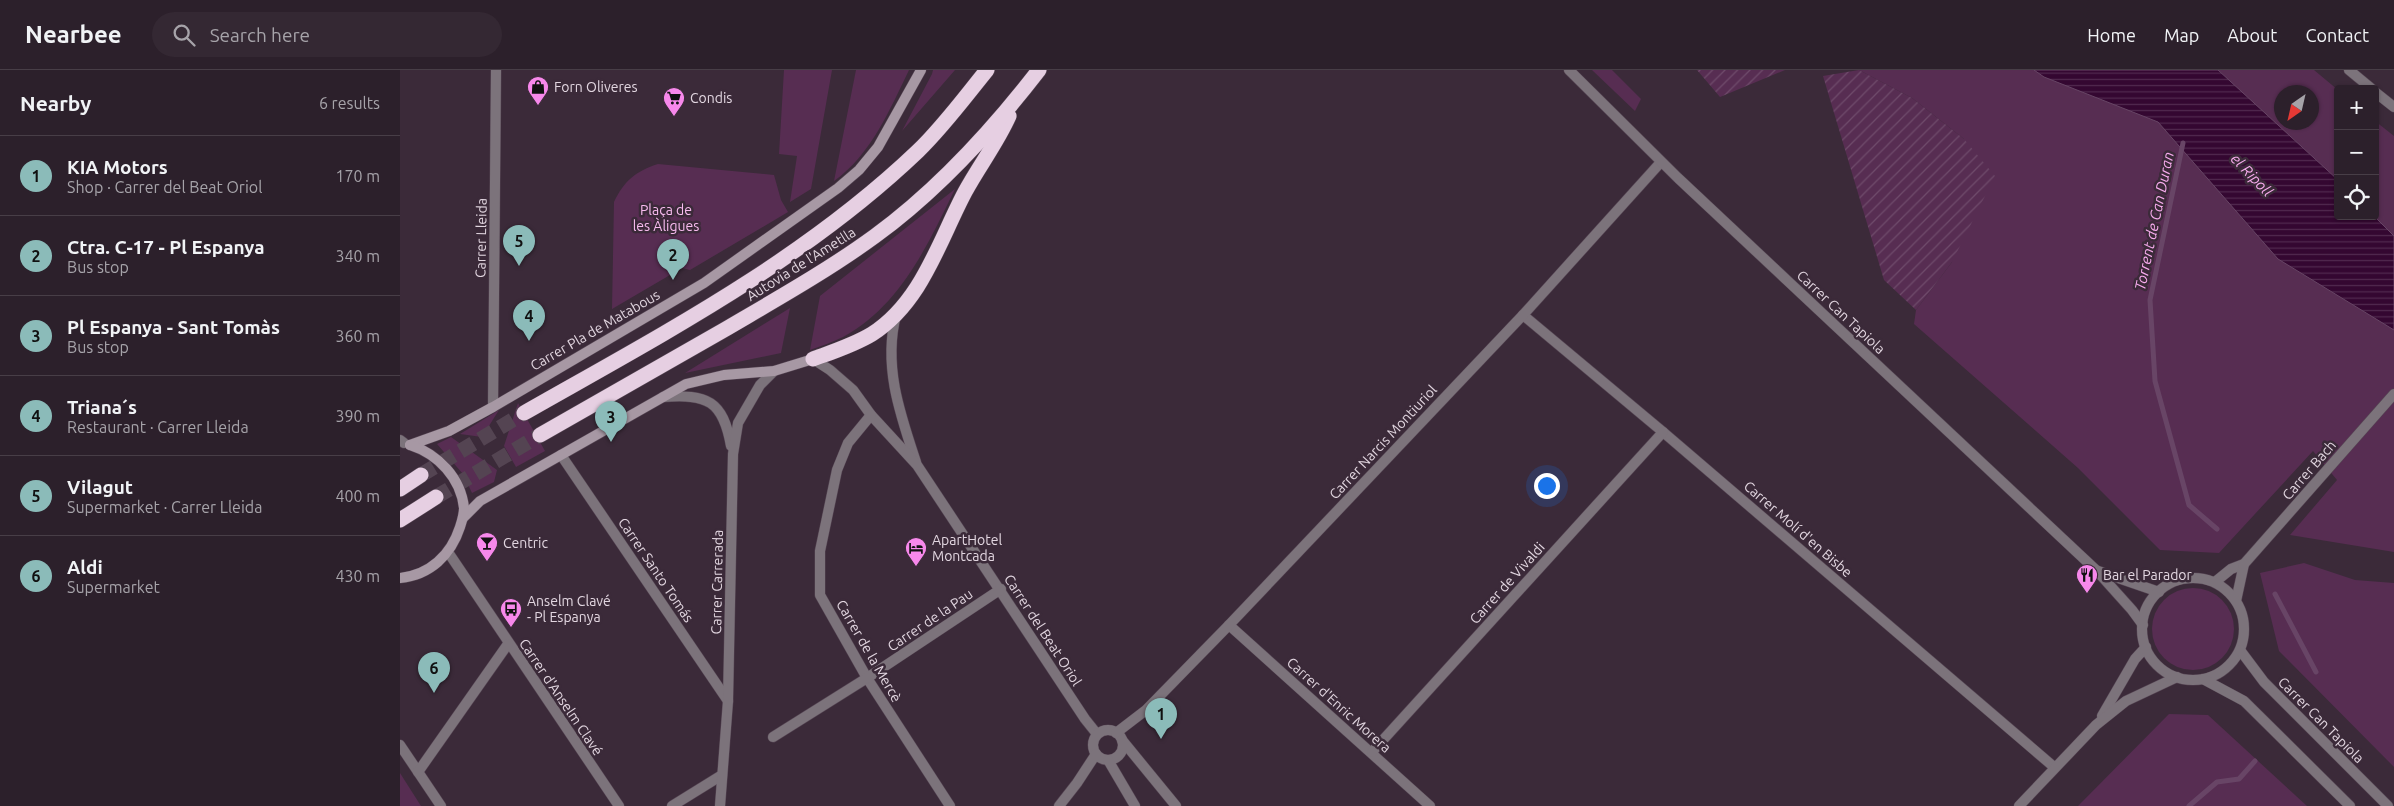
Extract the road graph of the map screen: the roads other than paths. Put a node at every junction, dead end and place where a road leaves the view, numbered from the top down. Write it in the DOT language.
graph roads {
  1 [pos="496,70"];
  2 [pos="921,70"];
  3 [pos="987,70"];
  4 [pos="1039,70"];
  5 [pos="1569,70"];
  6 [pos="2349,70"];
  7 [pos="2367,85"];
  8 [pos="2379,95"];
  9 [pos="1018,97"];
  10 [pos="2394,107"];
  11 [pos="1661,162"];
  12 [pos="896,313"];
  13 [pos="1523,314"];
  14 [pos="813,360"];
  15 [pos="774,371"];
  16 [pos="2394,394"];
  17 [pos="663,397"];
  18 [pos="493,407"];
  19 [pos="524,414"];
  20 [pos="871,415"];
  21 [pos="1664,432"];
  22 [pos="540,435"];
  23 [pos="404,443"];
  24 [pos="733,454"];
  25 [pos="561,455"];
  26 [pos="917,465"];
  27 [pos="421,475"];
  28 [pos="400,489"];
  29 [pos="436,497"];
  30 [pos="463,518"];
  31 [pos="400,520"];
  32 [pos="448,552"];
  33 [pos="2244,564"];
  34 [pos="2097,571"];
  35 [pos="400,578"];
  36 [pos="2215,582"];
  37 [pos="1000,589"];
  38 [pos="2159,592"];
  39 [pos="2236,601"];
  40 [pos="1229,625"];
  41 [pos="2143,625"];
  42 [pos="508,644"];
  43 [pos="2146,647"];
  44 [pos="2240,650"];
  45 [pos="2177,677"];
  46 [pos="867,678"];
  47 [pos="2204,679"];
  48 [pos="728,701"];
  49 [pos="2096,725"];
  50 [pos="1097,734"];
  51 [pos="1119,736"];
  52 [pos="773,737"];
  53 [pos="400,745"];
  54 [pos="1372,752"];
  55 [pos="1096,754"];
  56 [pos="1108,760"];
  57 [pos="2054,767"];
  58 [pos="418,772"];
  59 [pos="722,775"];
  60 [pos="441,806"];
  61 [pos="619,806"];
  62 [pos="672,806"];
  63 [pos="720,806"];
  64 [pos="950,806"];
  65 [pos="1059,806"];
  66 [pos="1135,806"];
  67 [pos="1176,806"];
  68 [pos="1430,806"];
  69 [pos="2019,806"];
  70 [pos="2350,806"];
  71 [pos="2388,806"];
  1 -- 18 [label="street, Carrer Lleida"];
  2 -- 18 [label="main road, Carrer Pla de Matabous"];
  3 -- 19 [label="highway, Autovia de l'Ametlla"];
  4 -- 9 [label="highway, Autovia de l'Ametlla"];
  5 -- 11 [label="street, Carrer Can Tapiola"];
  6 -- 7 [label="street"];
  8 -- 10 [label="street"];
  9 -- 12 [label="highway"];
  9 -- 22 [label="highway, Autovia de l'Ametlla"];
  11 -- 13 [label="street, Carrer Narcis Montiuriol"];
  11 -- 34 [label="street, Carrer Can Tapiola"];
  12 -- 14 [label="highway"];
  12 -- 26 [label="street, Carrer del Beat Oriol"];
  13 -- 21 [label="street, Carrer Molí d'en Bisbe"];
  13 -- 40 [label="street, Carrer Narcis Montiuriol"];
  14 -- 15 [label="main road"];
  14 -- 20 [label="street, Carrer del Beat Oriol"];
  15 -- 17 [label="main road"];
  15 -- 24 [label="street, Carrer Carrerada"];
  16 -- 33 [label="street, Carrer Bach"];
  17 -- 24 [label="street"];
  17 -- 25 [label="main road"];
  18 -- 23 [label="main road, Carrer Pla de Matabous"];
  20 -- 26 [label="street, Carrer del Beat Oriol"];
  20 -- 46 [label="street, Carrer de la Mercè"];
  21 -- 54 [label="street, Carrer de Vivaldi"];
  21 -- 57 [label="street, Carrer Molí d'en Bisbe"];
  23 -- 30 [label="main road"];
  24 -- 48 [label="street, Carrer Carrerada"];
  25 -- 30 [label="main road"];
  25 -- 48 [label="street, Carrer Santo Tomás"];
  26 -- 37 [label="street, Carrer del Beat Oriol"];
  27 -- 28 [label="highway"];
  29 -- 31 [label="highway"];
  30 -- 32 [label="main road"];
  32 -- 35 [label="main road"];
  32 -- 42 [label="street, Carrer d'Anselm Clavé"];
  33 -- 36 [label="street, Carrer Bach"];
  33 -- 39 [label="street, Carrer Bach"];
  34 -- 38 [label="street, Carrer Can Tapiola"];
  34 -- 41 [label="street, Carrer Can Tapiola"];
  36 -- 38 [label="street"];
  36 -- 39 [label="street"];
  37 -- 46 [label="street, Carrer de la Pau"];
  37 -- 50 [label="street, Carrer del Beat Oriol"];
  38 -- 41 [label="street"];
  39 -- 44 [label="street"];
  40 -- 51 [label="street, Carrer Narcis Montiuriol"];
  40 -- 54 [label="street, Carrer d'Enric Morera"];
  41 -- 43 [label="street"];
  42 -- 58 [label="street"];
  42 -- 61 [label="street, Carrer d'Anselm Clavé"];
  43 -- 45 [label="street"];
  43 -- 49 [label="street"];
  44 -- 47 [label="street"];
  44 -- 71 [label="street, Carrer Can Tapiola"];
  45 -- 47 [label="street"];
  45 -- 49 [label="street"];
  46 -- 52 [label="street, Carrer de la Pau"];
  46 -- 64 [label="street, Carrer de la Mercè"];
  47 -- 70 [label="street"];
  48 -- 59 [label="street, Carrer Carrerada"];
  49 -- 57 [label="street"];
  50 -- 51 [label="street"];
  50 -- 55 [label="street"];
  51 -- 56 [label="street"];
  51 -- 67 [label="street"];
  53 -- 58 [label="street"];
  54 -- 68 [label="street, Carrer d'Enric Morera"];
  55 -- 56 [label="street"];
  55 -- 65 [label="street"];
  56 -- 66 [label="street"];
  57 -- 69 [label="street"];
  58 -- 60 [label="street"];
  59 -- 62 [label="street"];
  59 -- 63 [label="street, Carrer Carrerada"];
}
